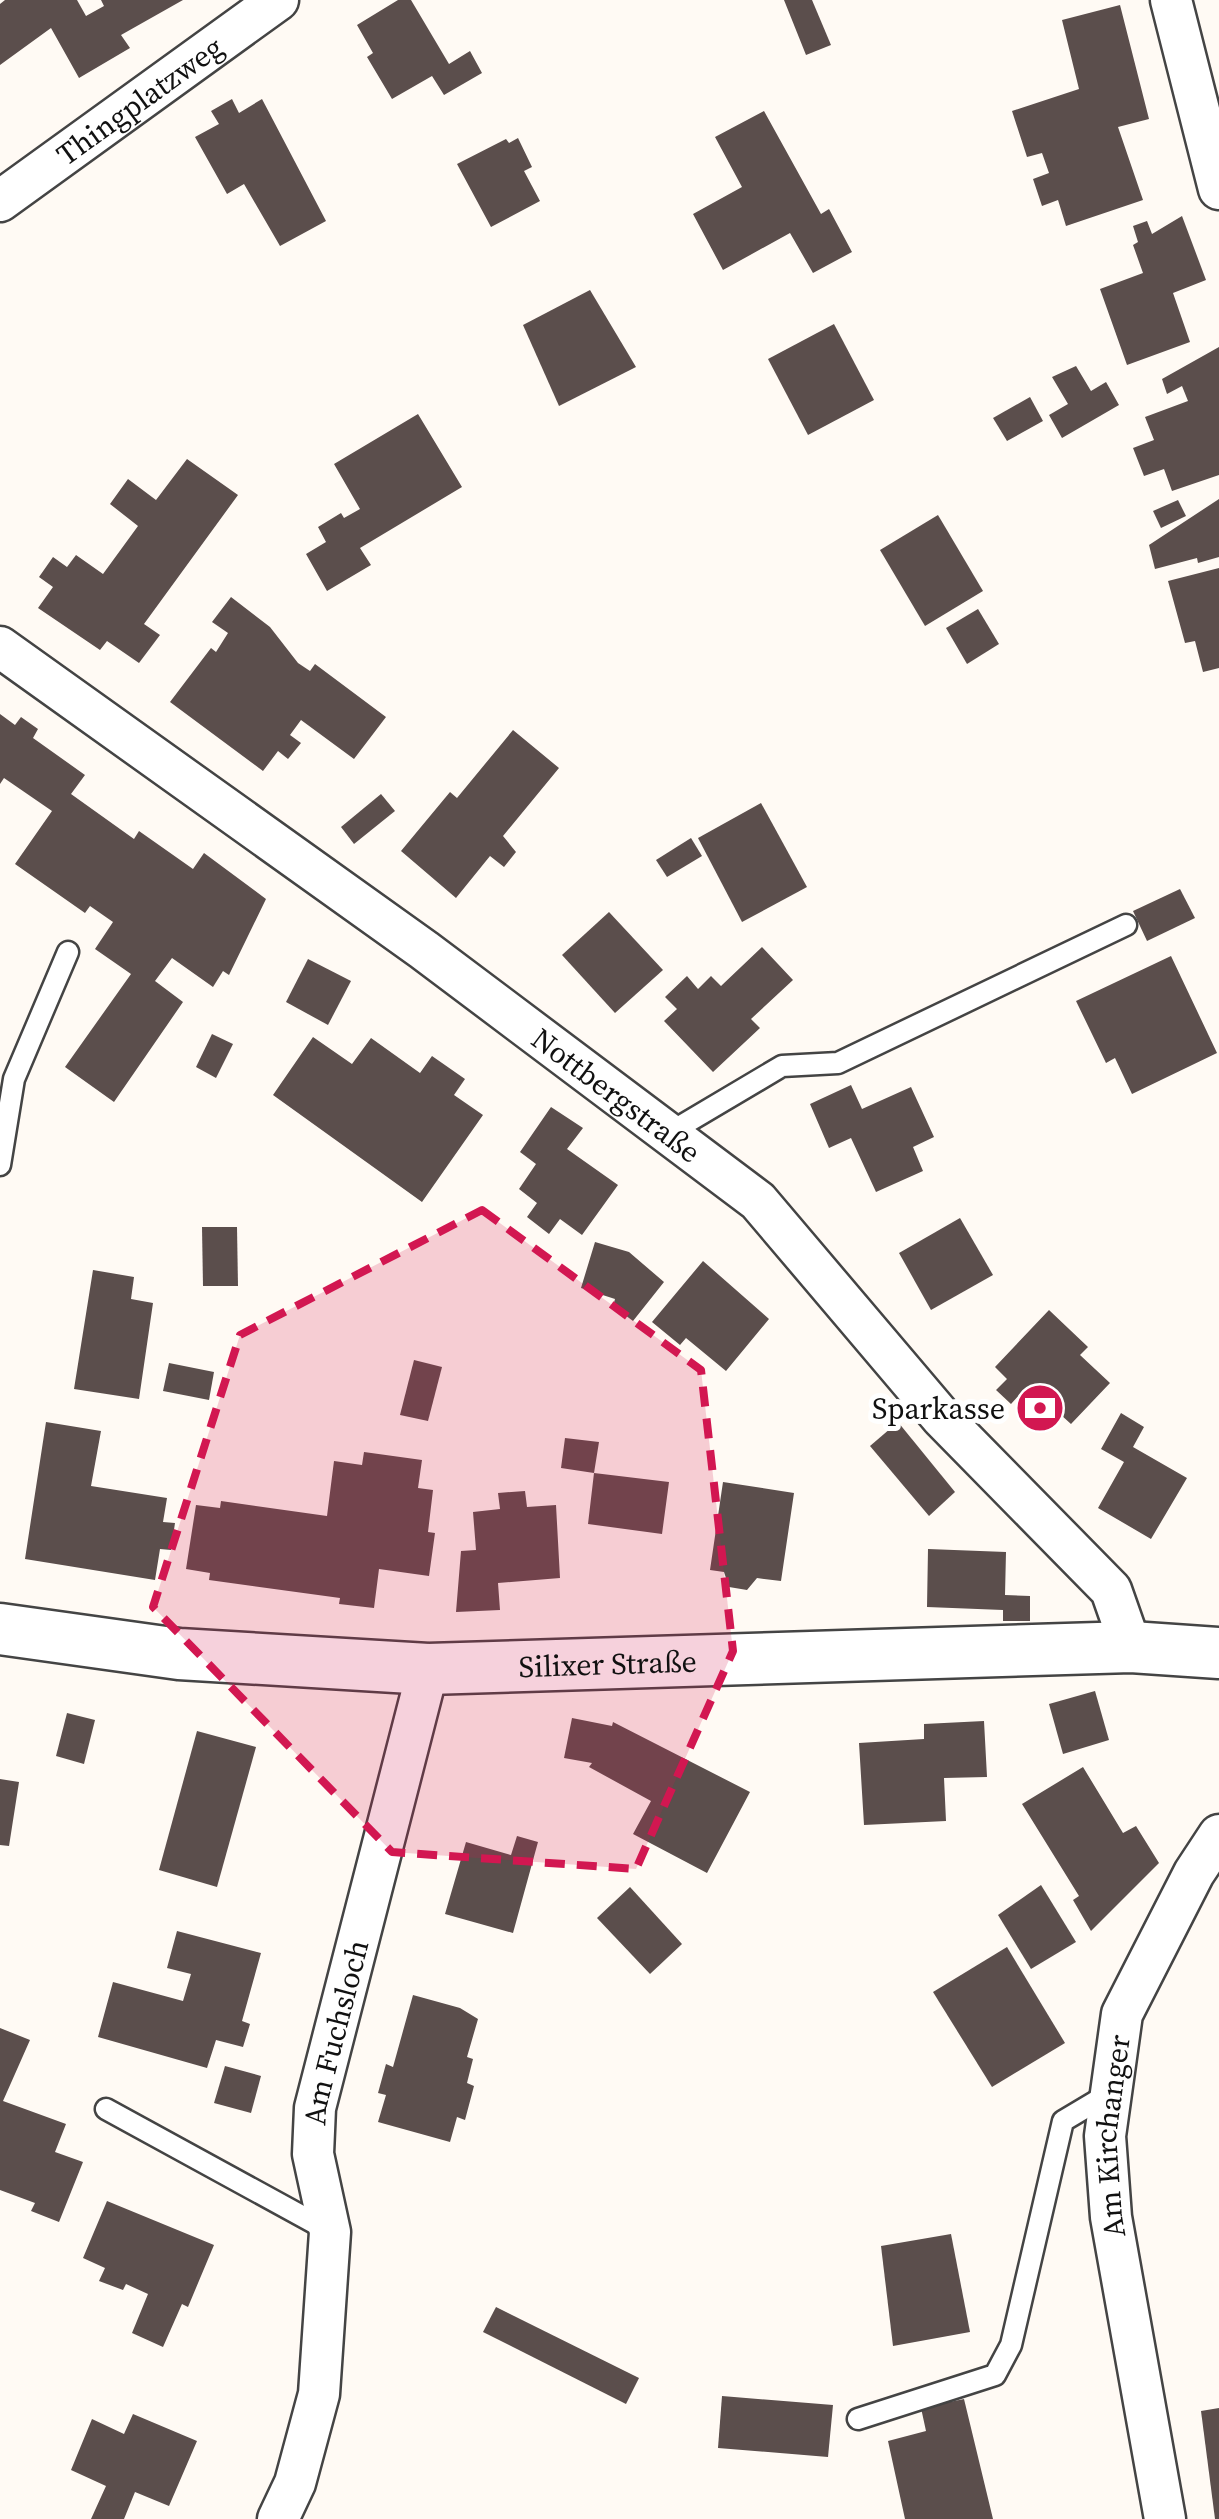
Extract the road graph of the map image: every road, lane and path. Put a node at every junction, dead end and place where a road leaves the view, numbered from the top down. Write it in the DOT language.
graph roads {
  1 [pos="278,0"];
  2 [pos="1171,0"];
  3 [pos="1219,189"];
  4 [pos="0,201"];
  5 [pos="0,647"];
  6 [pos="1126,924"];
  7 [pos="68,952"];
  8 [pos="669,1133"];
  9 [pos="0,1165"];
  10 [pos="0,1629"];
  11 [pos="1130,1648"];
  12 [pos="1219,1653"];
  13 [pos="428,1670"];
  14 [pos="1219,1834"];
  15 [pos="1111,2092"];
  16 [pos="106,2109"];
  17 [pos="330,2232"];
  18 [pos="858,2419"];
  19 [pos="278,2519"];
  20 [pos="1166,2519"];
  1 -- 4 [label="street, Thingplatzweg"];
  2 -- 3 [label="street"];
  5 -- 8 [label="street, Nottbergstraße"];
  6 -- 8 [label="lane"];
  7 -- 9 [label="lane"];
  8 -- 11 [label="street, Nottbergstraße"];
  10 -- 13 [label="street, Silixer Straße"];
  11 -- 12 [label="street, Silixer Straße"];
  11 -- 13 [label="street, Silixer Straße"];
  13 -- 17 [label="street, Am Fuchsloch"];
  14 -- 15 [label="street, Am Kirchanger"];
  15 -- 18 [label="lane"];
  15 -- 20 [label="street, Am Kirchanger"];
  16 -- 17 [label="lane"];
  17 -- 19 [label="street, Am Fuchsloch"];
}
